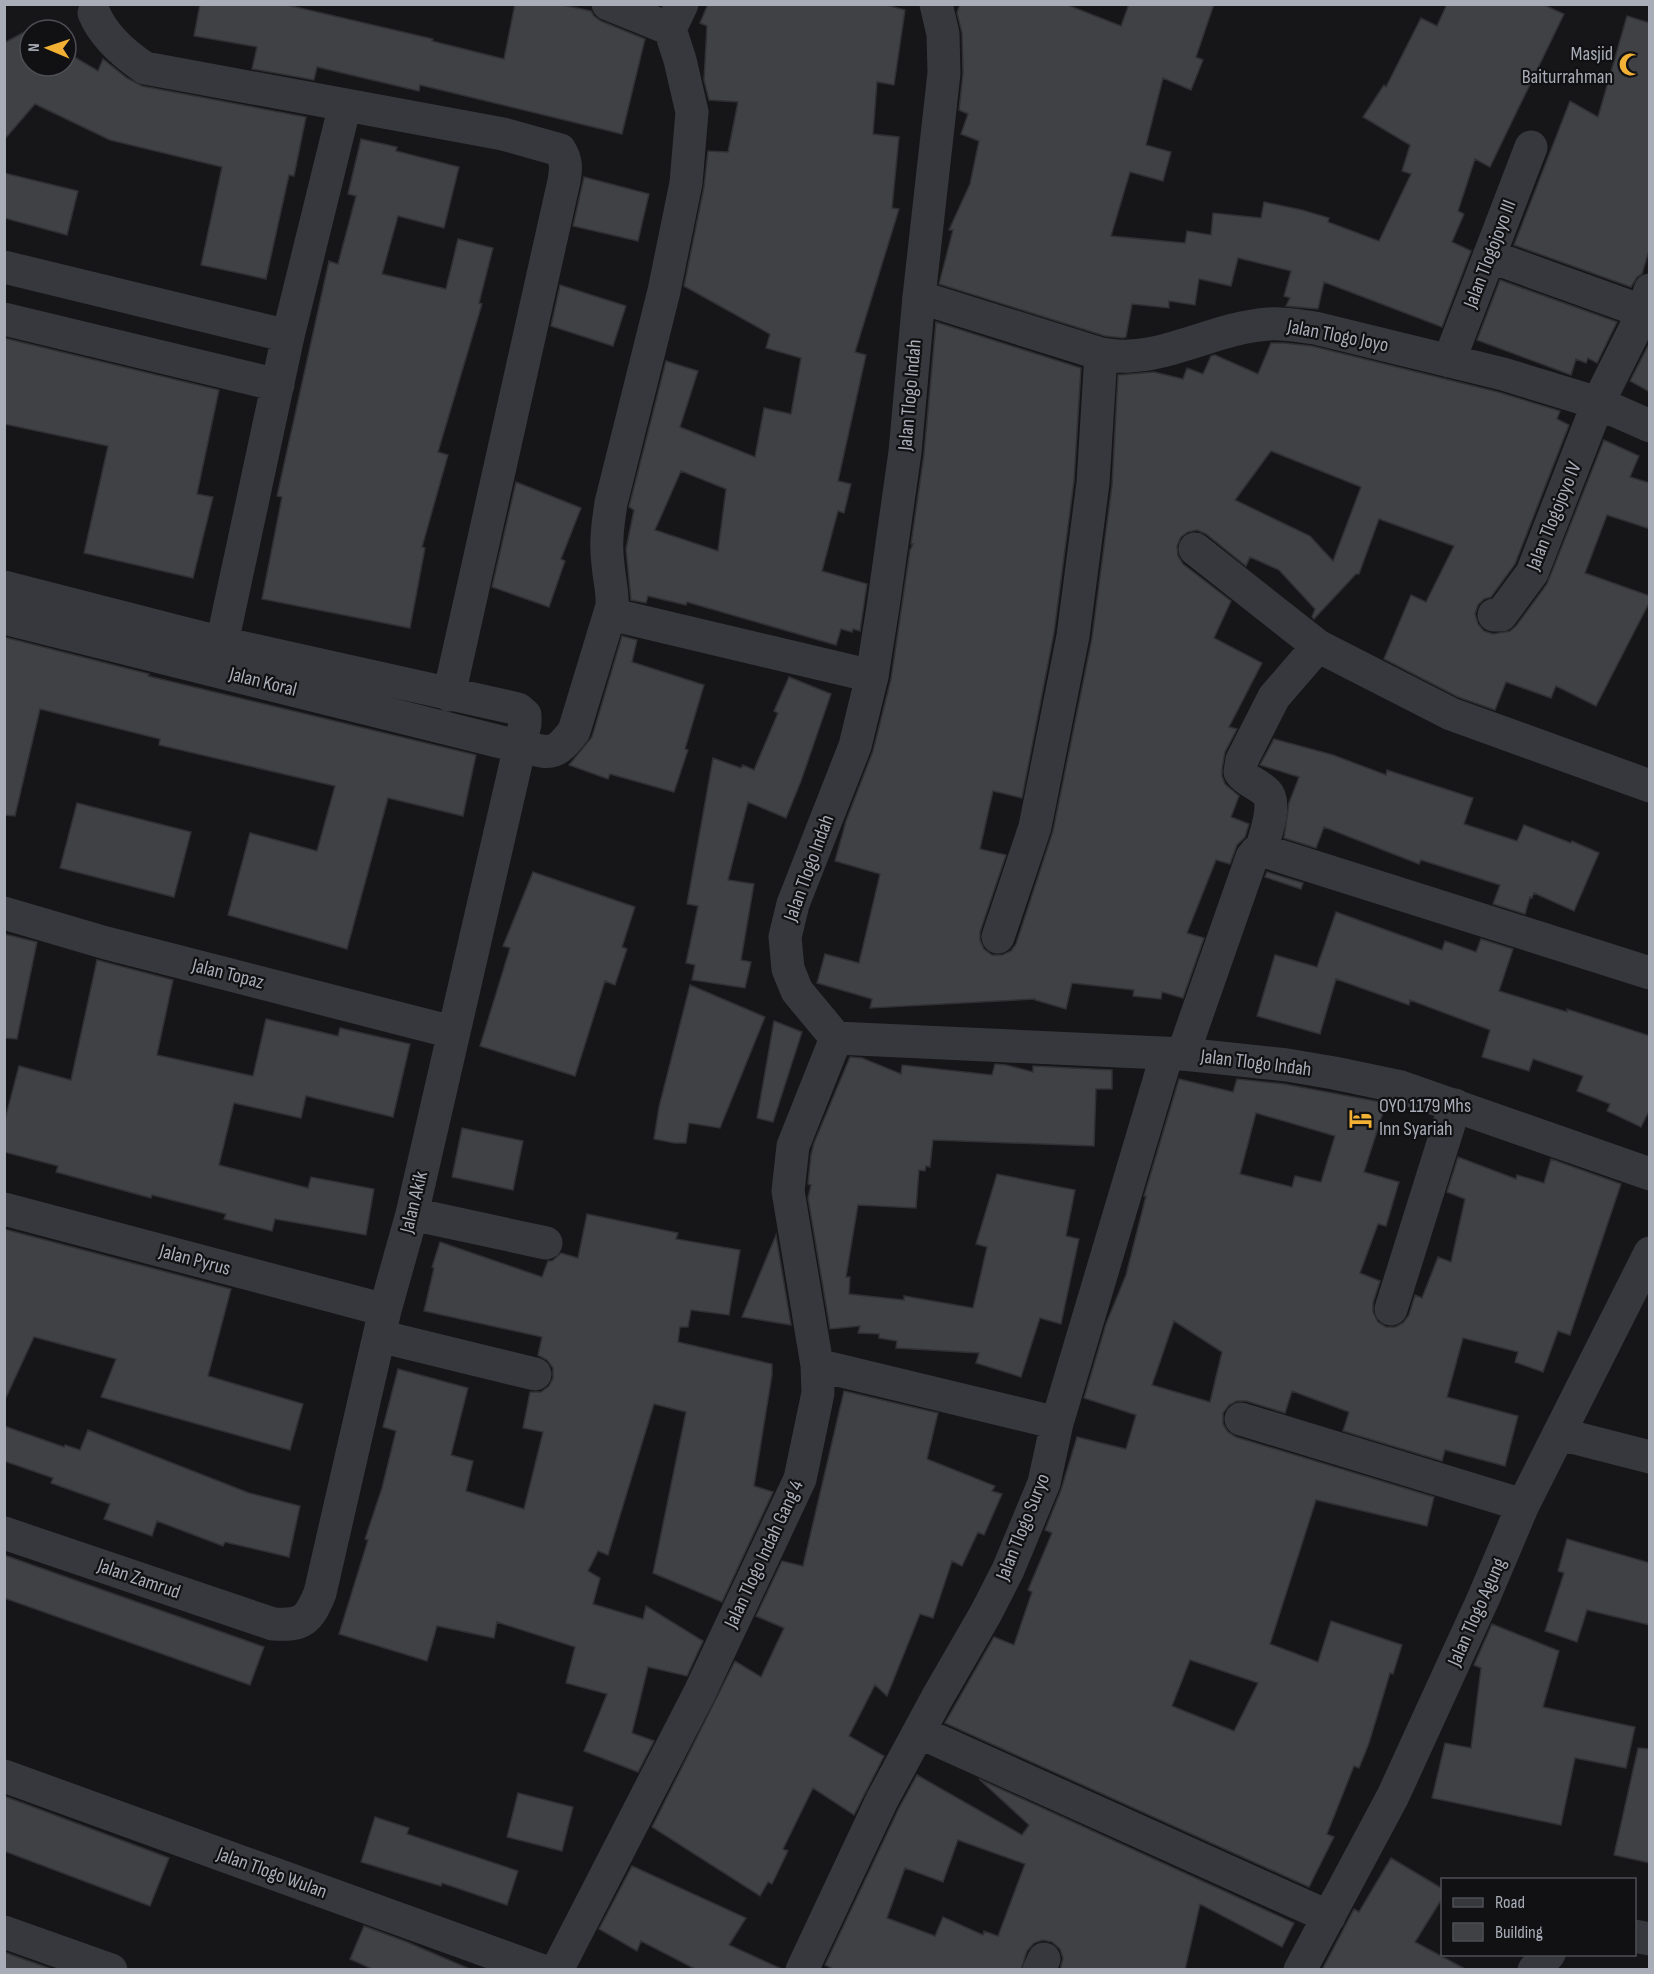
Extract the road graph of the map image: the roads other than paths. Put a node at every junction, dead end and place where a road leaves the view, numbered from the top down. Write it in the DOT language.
graph roads {
  1 [pos="608,4"];
  2 [pos="939,7"];
  3 [pos="94,13"];
  4 [pos="676,17"];
  5 [pos="345,105"];
  6 [pos="1531,147"];
  7 [pos="1489,256"];
  8 [pos="4,267"];
  9 [pos="919,297"];
  10 [pos="1648,305"];
  11 [pos="4,319"];
  12 [pos="288,336"];
  13 [pos="1101,354"];
  14 [pos="1449,361"];
  15 [pos="278,385"];
  16 [pos="1598,403"];
  17 [pos="1650,426"];
  18 [pos="1195,549"];
  19 [pos="4,587"];
  20 [pos="610,614"];
  21 [pos="1494,615"];
  22 [pos="4,618"];
  23 [pos="222,643"];
  24 [pos="1318,646"];
  25 [pos="872,676"];
  26 [pos="449,695"];
  27 [pos="521,747"];
  28 [pos="1650,786"];
  29 [pos="1261,850"];
  30 [pos="4,913"];
  31 [pos="998,937"];
  32 [pos="1650,973"];
  33 [pos="453,1032"];
  34 [pos="836,1038"];
  35 [pos="1175,1054"];
  36 [pos="1455,1105"];
  37 [pos="1650,1174"];
  38 [pos="4,1209"];
  39 [pos="412,1214"];
  40 [pos="546,1243"];
  41 [pos="1650,1253"];
  42 [pos="1391,1309"];
  43 [pos="382,1323"];
  44 [pos="817,1365"];
  45 [pos="534,1374"];
  46 [pos="1241,1419"];
  47 [pos="1057,1423"];
  48 [pos="1560,1434"];
  49 [pos="1650,1456"];
  50 [pos="1524,1505"];
  51 [pos="4,1533"];
  52 [pos="273,1624"];
  53 [pos="919,1732"];
  54 [pos="4,1776"];
  55 [pos="1329,1917"];
  56 [pos="4,1932"];
  57 [pos="1547,1956"];
  58 [pos="111,1970"];
  59 [pos="540,1970"];
  60 [pos="557,1970"];
  61 [pos="802,1970"];
  62 [pos="1300,1970"];
  63 [pos="1534,1970"];
  1 -- 4 [label="street"];
  2 -- 9 [label="street, Jalan Tlogo Indah"];
  3 -- 5 [label="street"];
  4 -- 20 [label="street"];
  5 -- 12 [label="street"];
  5 -- 26 [label="street"];
  6 -- 7 [label="street, Jalan Tlogojoyo III"];
  7 -- 10 [label="street"];
  7 -- 14 [label="street, Jalan Tlogojoyo III"];
  8 -- 12 [label="street"];
  9 -- 13 [label="street, Jalan Tlogo Joyo"];
  9 -- 25 [label="street, Jalan Tlogo Indah"];
  10 -- 16 [label="street, Jalan Tlogojoyo IV"];
  11 -- 15 [label="street"];
  12 -- 15 [label="street"];
  13 -- 14 [label="street, Jalan Tlogo Joyo"];
  13 -- 31 [label="street"];
  14 -- 16 [label="street, Jalan Tlogo Joyo"];
  15 -- 23 [label="street"];
  16 -- 17 [label="street, Jalan Tlogo Joyo"];
  16 -- 21 [label="street, Jalan Tlogojoyo IV"];
  18 -- 24 [label="street"];
  19 -- 23 [label="street"];
  20 -- 25 [label="street"];
  20 -- 27 [label="street, Jalan Koral"];
  22 -- 27 [label="street, Jalan Koral"];
  23 -- 26 [label="street"];
  24 -- 28 [label="street"];
  24 -- 29 [label="street, Jalan Tlogo Suryo"];
  25 -- 34 [label="street, Jalan Tlogo Indah"];
  26 -- 27 [label="street, Jalan Akik"];
  27 -- 33 [label="street, Jalan Akik"];
  29 -- 32 [label="street"];
  29 -- 35 [label="street, Jalan Tlogo Suryo"];
  30 -- 33 [label="street, Jalan Topaz"];
  33 -- 39 [label="street, Jalan Akik"];
  34 -- 35 [label="street, Jalan Tlogo Indah"];
  34 -- 44 [label="street, Jalan Tlogo Indah Gang 4"];
  35 -- 36 [label="street, Jalan Tlogo Indah"];
  35 -- 47 [label="street, Jalan Tlogo Suryo"];
  36 -- 37 [label="street, Jalan Tlogo Indah"];
  36 -- 42 [label="street"];
  38 -- 43 [label="street, Jalan Pyrus"];
  39 -- 40 [label="street"];
  39 -- 43 [label="street, Jalan Akik"];
  41 -- 48 [label="street, Jalan Tlogo Agung"];
  43 -- 45 [label="street, Jalan Pyrus"];
  43 -- 52 [label="street, Jalan Akik"];
  44 -- 47 [label="street"];
  44 -- 60 [label="street, Jalan Tlogo Indah Gang 4"];
  46 -- 50 [label="street"];
  47 -- 53 [label="street, Jalan Tlogo Suryo"];
  48 -- 49 [label="street"];
  48 -- 50 [label="street, Jalan Tlogo Agung"];
  50 -- 55 [label="street, Jalan Tlogo Agung"];
  51 -- 52 [label="street, Jalan Zamrud"];
  53 -- 55 [label="street"];
  53 -- 61 [label="street, Jalan Tlogo Suryo"];
  54 -- 59 [label="street, Jalan Tlogo Wulan"];
  55 -- 62 [label="street, Jalan Tlogo Agung"];
  56 -- 58 [label="street"];
  57 -- 63 [label="street"];
}
